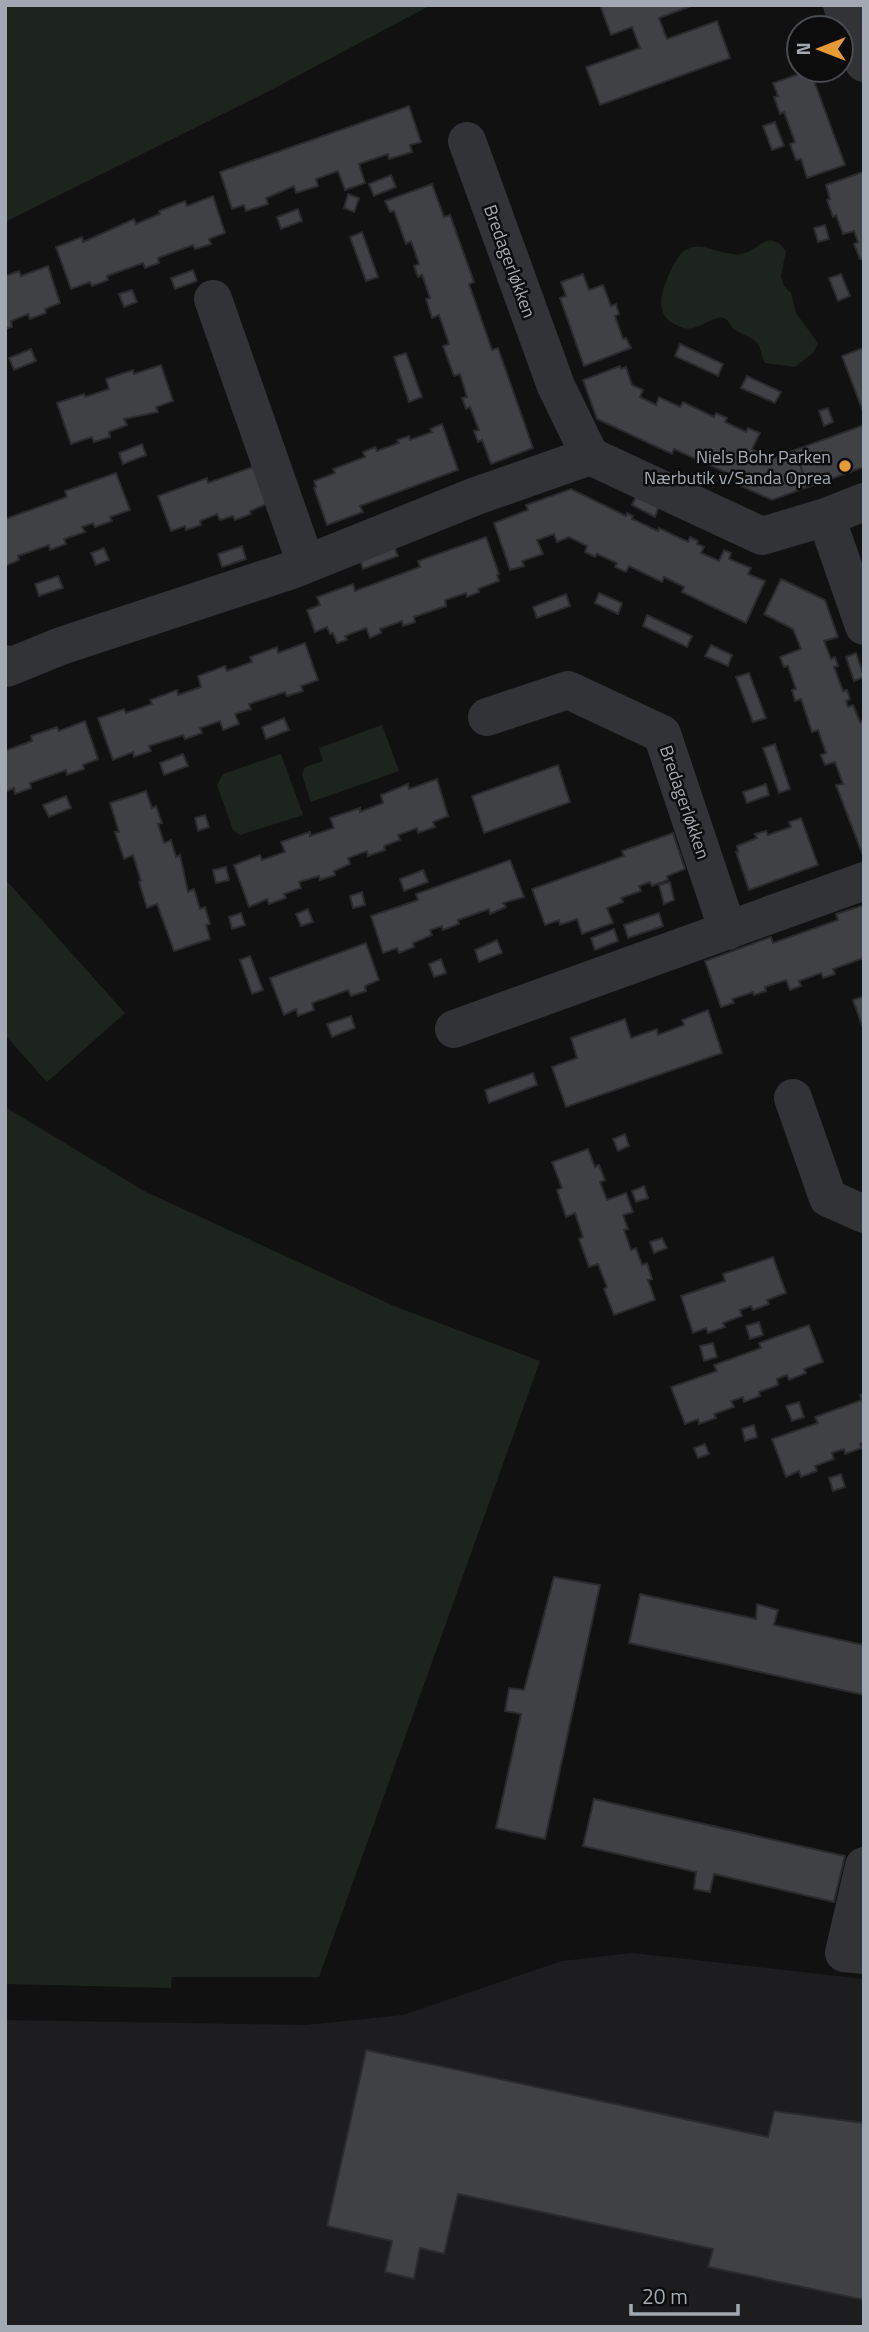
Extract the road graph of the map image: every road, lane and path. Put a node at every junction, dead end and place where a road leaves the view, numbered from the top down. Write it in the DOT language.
graph roads {
  1 [pos="842,5"];
  2 [pos="864,63"];
  3 [pos="467,141"];
  4 [pos="213,299"];
  5 [pos="590,456"];
  6 [pos="864,502"];
  7 [pos="826,517"];
  8 [pos="306,564"];
  9 [pos="864,626"];
  10 [pos="5,664"];
  11 [pos="487,717"];
  12 [pos="864,881"];
  13 [pos="728,931"];
  14 [pos="454,1029"];
  15 [pos="793,1098"];
  16 [pos="864,1214"];
  17 [pos="864,1866"];
  18 [pos="864,1955"];
  1 -- 2 [label="street"];
  3 -- 5 [label="street, Bredagerløkken"];
  4 -- 8 [label="street"];
  5 -- 7 [label="street"];
  5 -- 8 [label="street"];
  6 -- 7 [label="street"];
  7 -- 9 [label="street"];
  8 -- 10 [label="street"];
  11 -- 13 [label="street, Bredagerløkken"];
  12 -- 13 [label="street"];
  13 -- 14 [label="street"];
  15 -- 16 [label="street"];
  17 -- 18 [label="street"];
}
